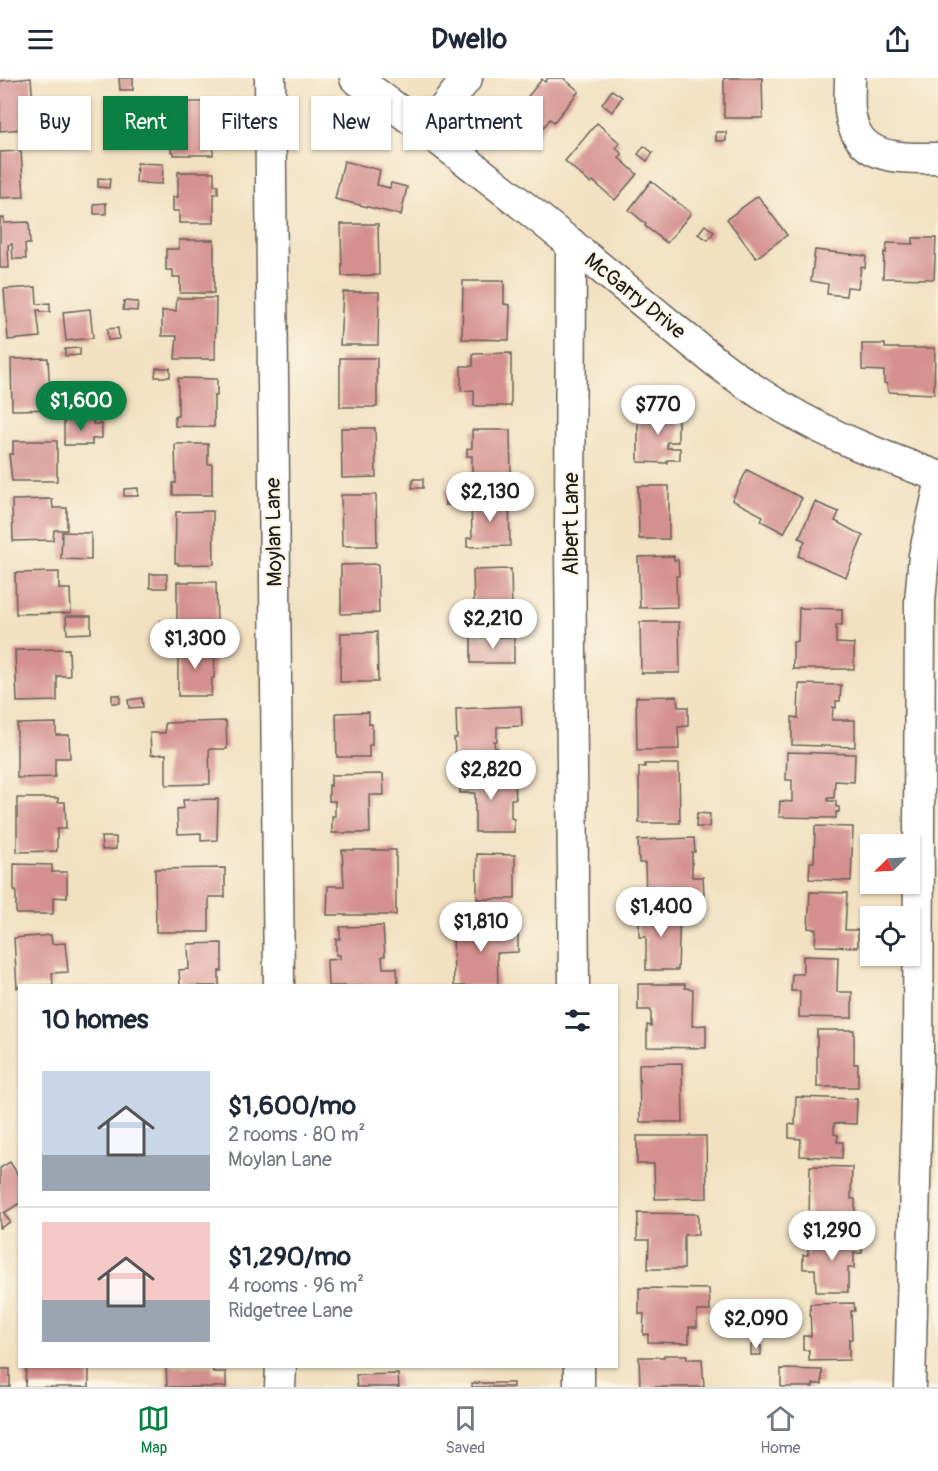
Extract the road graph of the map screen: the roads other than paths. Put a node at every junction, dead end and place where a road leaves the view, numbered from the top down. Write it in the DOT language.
graph roads {
  1 [pos="270,78"];
  2 [pos="355,78"];
  3 [pos="467,78"];
  4 [pos="850,78"];
  5 [pos="453,96"];
  6 [pos="403,113"];
  7 [pos="452,150"];
  8 [pos="938,158"];
  9 [pos="571,243"];
  10 [pos="938,476"];
  11 [pos="938,493"];
  12 [pos="279,984"];
  13 [pos="574,984"];
  14 [pos="928,1060"];
  15 [pos="280,1368"];
  16 [pos="579,1368"];
  17 [pos="280,1387"];
  18 [pos="579,1387"];
  19 [pos="910,1387"];
  1 -- 12 [label="street, Moylan Lane"];
  2 -- 6 [label="street, McGarry Drive"];
  3 -- 5 [label="street"];
  4 -- 8 [label="street"];
  7 -- 9 [label="street, McGarry Drive"];
  9 -- 10 [label="street, McGarry Drive"];
  9 -- 13 [label="street, Albert Lane"];
  11 -- 14 [label="street"];
  14 -- 19 [label="street"];
  15 -- 17 [label="street"];
  16 -- 18 [label="street"];
}
